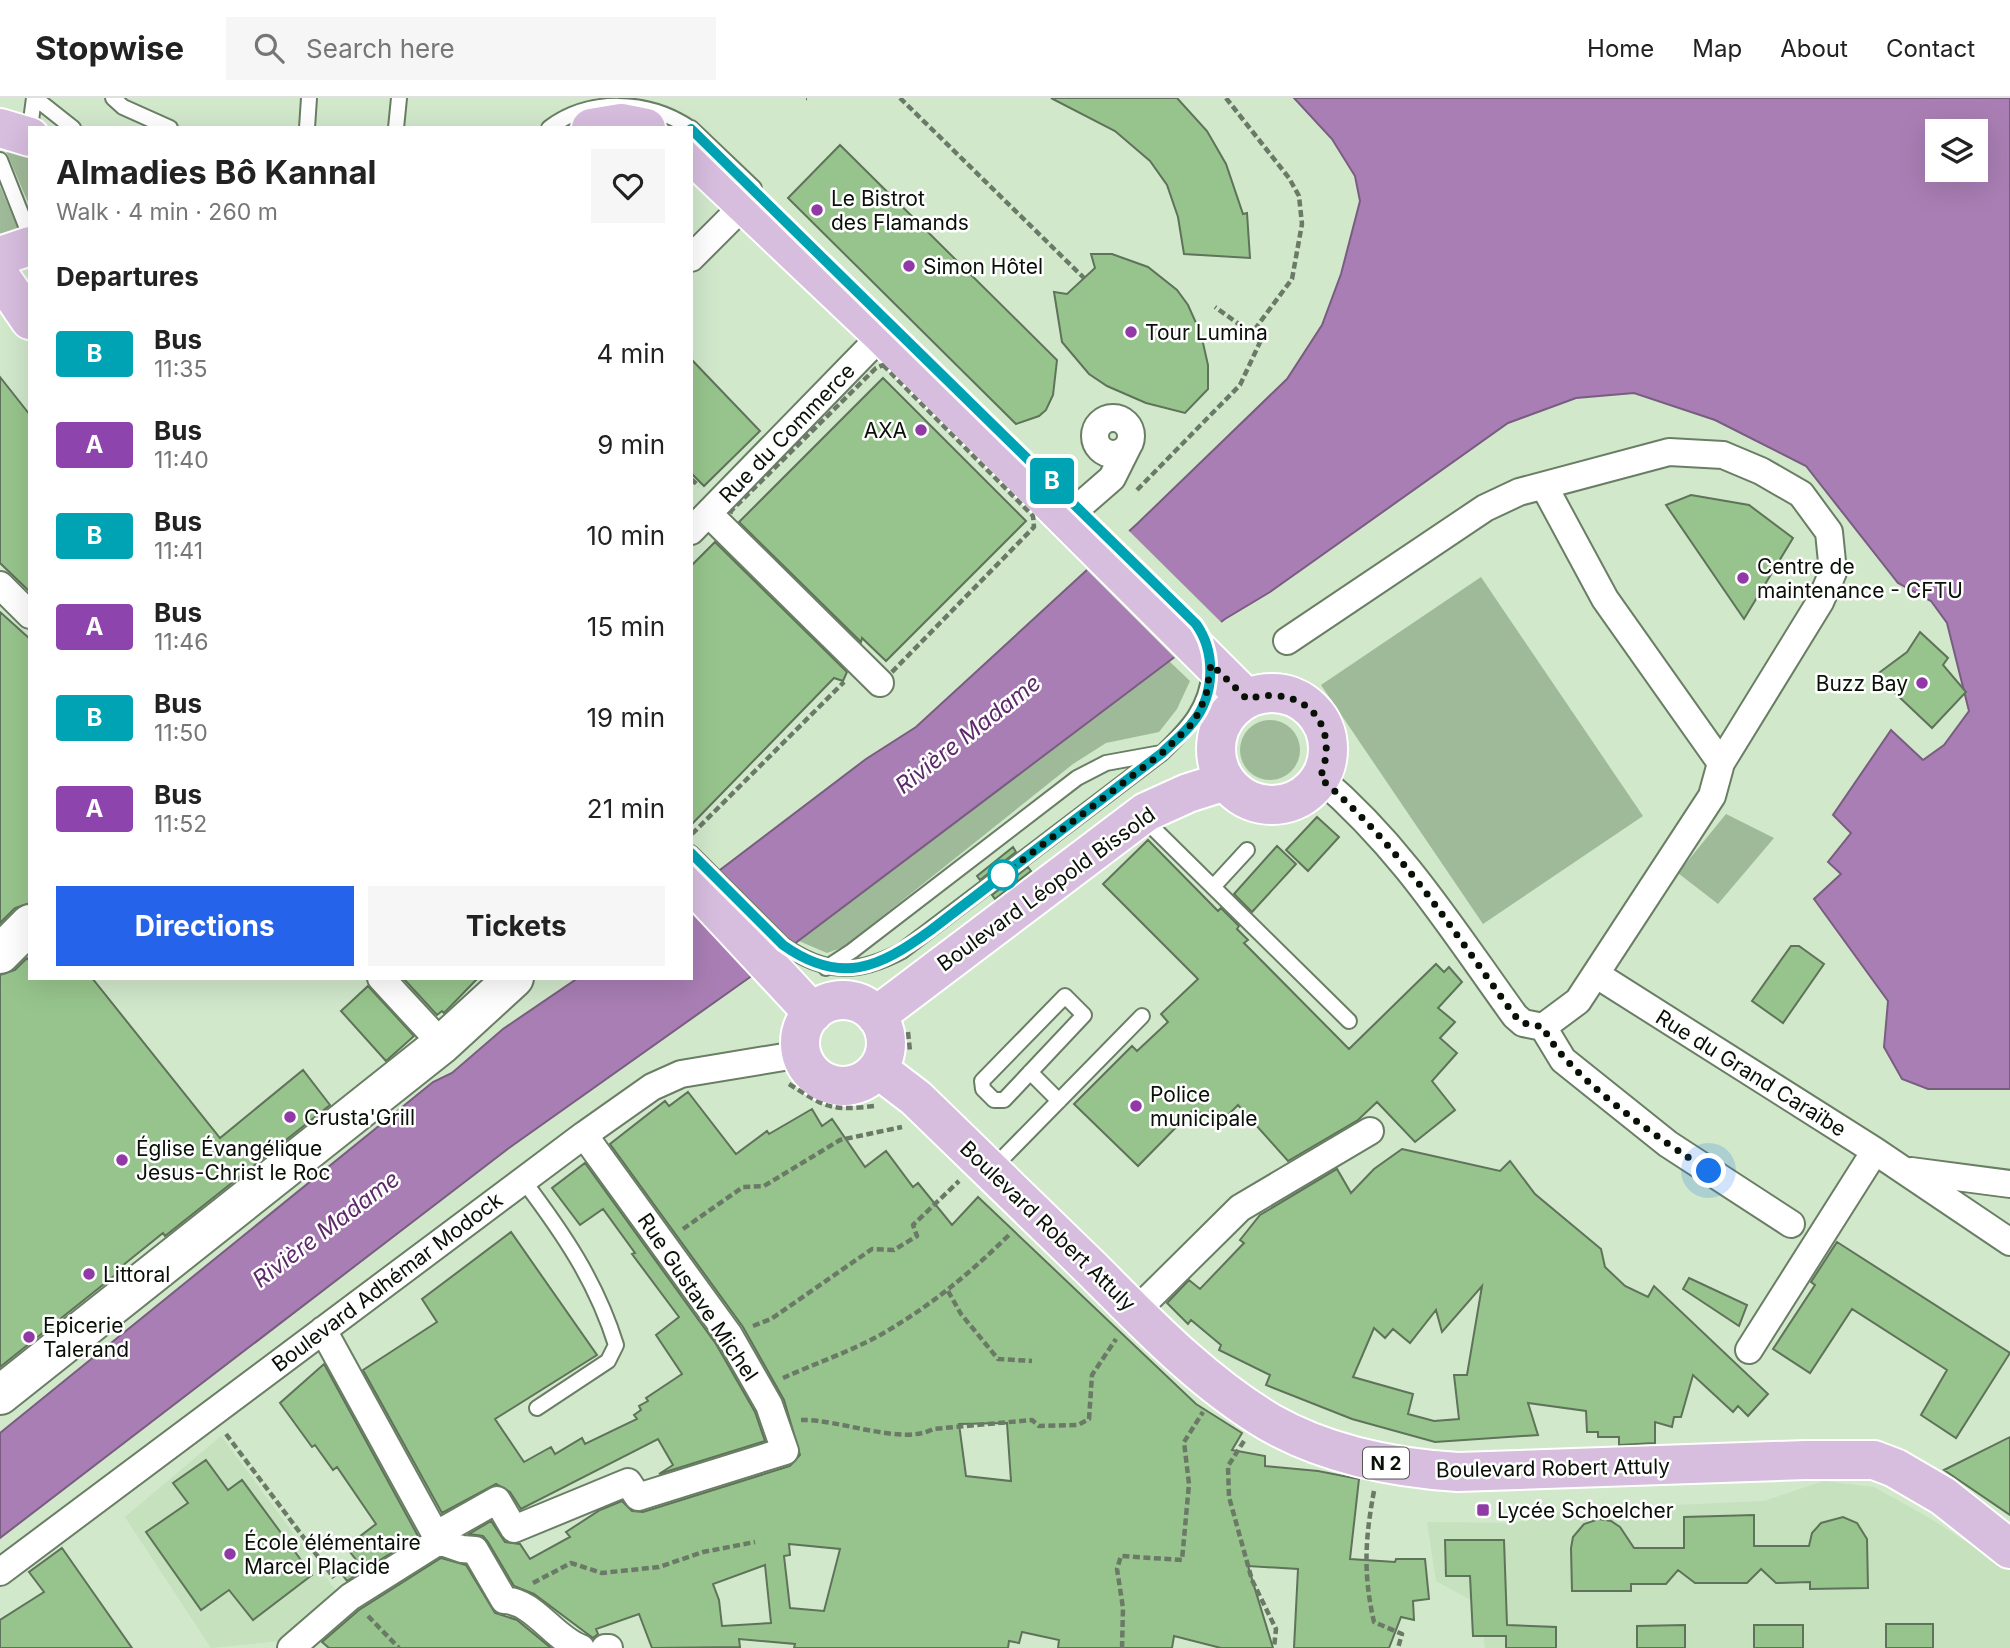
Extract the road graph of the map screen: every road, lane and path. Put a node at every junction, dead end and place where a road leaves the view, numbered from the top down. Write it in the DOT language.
graph roads {
  1 [pos="34,98"];
  2 [pos="113,98"];
  3 [pos="309,98"];
  4 [pos="399,98"];
  5 [pos="900,98"];
  6 [pos="1226,98"];
  7 [pos="30,126"];
  8 [pos="70,126"];
  9 [pos="166,126"];
  10 [pos="307,126"];
  11 [pos="396,126"];
  12 [pos="551,126"];
  13 [pos="603,126"];
  14 [pos="636,126"];
  15 [pos="688,126"];
  16 [pos="0,128"];
  17 [pos="693,130"];
  18 [pos="28,137"];
  19 [pos="693,155"];
  20 [pos="0,160"];
  21 [pos="751,186"];
  22 [pos="28,231"];
  23 [pos="28,247"];
  24 [pos="0,256"];
  25 [pos="693,256"];
  26 [pos="0,276"];
  27 [pos="1084,278"];
  28 [pos="1215,307"];
  29 [pos="28,317"];
  30 [pos="879,321"];
  31 [pos="1252,333"];
  32 [pos="944,375"];
  33 [pos="1544,486"];
  34 [pos="1132,495"];
  35 [pos="1075,517"];
  36 [pos="699,518"];
  37 [pos="1287,641"];
  38 [pos="1206,648"];
  39 [pos="848,678"];
  40 [pos="880,683"];
  41 [pos="1256,691"];
  42 [pos="1162,753"];
  43 [pos="1721,763"];
  44 [pos="1329,783"];
  45 [pos="1228,792"];
  46 [pos="1141,815"];
  47 [pos="693,833"];
  48 [pos="1247,850"];
  49 [pos="694,866"];
  50 [pos="1213,887"];
  51 [pos="28,926"];
  52 [pos="0,954"];
  53 [pos="789,965"];
  54 [pos="826,968"];
  55 [pos="1597,975"];
  56 [pos="383,980"];
  57 [pos="512,980"];
  58 [pos="813,1013"];
  59 [pos="1142,1016"];
  60 [pos="1349,1021"];
  61 [pos="892,1022"];
  62 [pos="1543,1027"];
  63 [pos="442,1044"];
  64 [pos="895,1063"];
  65 [pos="793,1068"];
  66 [pos="1030,1072"];
  67 [pos="1059,1101"];
  68 [pos="884,1107"];
  69 [pos="913,1124"];
  70 [pos="1370,1130"];
  71 [pos="584,1135"];
  72 [pos="1875,1150"];
  73 [pos="1906,1171"];
  74 [pos="978,1173"];
  75 [pos="523,1180"];
  76 [pos="2010,1184"];
  77 [pos="1791,1224"];
  78 [pos="1017,1227"];
  79 [pos="2010,1242"];
  80 [pos="663,1244"];
  81 [pos="948,1291"];
  82 [pos="1129,1322"];
  83 [pos="324,1331"];
  84 [pos="729,1335"];
  85 [pos="1749,1350"];
  86 [pos="1032,1361"];
  87 [pos="760,1388"];
  88 [pos="0,1395"];
  89 [pos="1207,1405"];
  90 [pos="537,1408"];
  91 [pos="212,1414"];
  92 [pos="775,1421"];
  93 [pos="1250,1432"];
  94 [pos="1376,1480"];
  95 [pos="437,1538"];
  96 [pos="755,1542"];
  97 [pos="2010,1549"];
  98 [pos="0,1572"];
  99 [pos="350,1597"];
  100 [pos="511,1601"];
  101 [pos="291,1648"];
  102 [pos="399,1648"];
  103 [pos="581,1648"];
  104 [pos="1122,1648"];
  105 [pos="1273,1648"];
  106 [pos="1398,1648"];
  1 -- 7 [label="lane"];
  1 -- 8 [label="lane"];
  2 -- 9 [label="lane"];
  3 -- 10 [label="lane"];
  4 -- 11 [label="lane"];
  5 -- 27 [label="path"];
  6 -- 31 [label="path"];
  12 -- 15 [label="lane"];
  13 -- 14 [label="main road"];
  16 -- 18 [label="main road"];
  17 -- 21 [label="lane"];
  19 -- 21 [label="main road"];
  20 -- 22 [label="lane"];
  21 -- 25 [label="street"];
  21 -- 30 [label="main road"];
  23 -- 24 [label="main road"];
  26 -- 29 [label="main road"];
  28 -- 31 [label="path"];
  30 -- 32 [label="lane"];
  30 -- 35 [label="main road"];
  30 -- 36 [label="street, Rue du Commerce"];
  31 -- 34 [label="path"];
  33 -- 37 [label="street"];
  33 -- 43 [label="street"];
  33 -- 43 [label="street"];
  35 -- 35 [label="street"];
  35 -- 35 [label="path"];
  35 -- 38 [label="main road"];
  36 -- 40 [label="street"];
  38 -- 41 [label="main road"];
  38 -- 42 [label="lane"];
  39 -- 47 [label="path"];
  41 -- 44 [label="main road"];
  41 -- 44 [label="path"];
  41 -- 45 [label="main road"];
  42 -- 54 [label="lane"];
  42 -- 54 [label="lane"];
  43 -- 55 [label="street"];
  44 -- 45 [label="main road"];
  44 -- 45 [label="path"];
  44 -- 62 [label="street"];
  45 -- 46 [label="main road, Boulevard Léopold Bissold"];
  46 -- 50 [label="lane"];
  46 -- 61 [label="main road, Boulevard Léopold Bissold"];
  48 -- 50 [label="lane"];
  49 -- 53 [label="main road"];
  50 -- 60 [label="lane"];
  51 -- 52 [label="main road"];
  53 -- 54 [label="lane"];
  53 -- 58 [label="main road"];
  55 -- 62 [label="street"];
  55 -- 72 [label="street, Rue du Grand Caraïbe"];
  56 -- 63 [label="street"];
  57 -- 63 [label="main road"];
  58 -- 61 [label="main road"];
  58 -- 65 [label="main road"];
  59 -- 67 [label="lane"];
  61 -- 64 [label="main road"];
  61 -- 64 [label="path"];
  62 -- 77 [label="street"];
  63 -- 88 [label="main road"];
  64 -- 65 [label="main road"];
  64 -- 74 [label="main road, Boulevard Robert Attuly / N 2"];
  65 -- 68 [label="path"];
  65 -- 71 [label="street, Boulevard Adhémar Modock"];
  66 -- 66 [label="lane"];
  66 -- 67 [label="lane"];
  67 -- 74 [label="lane"];
  69 -- 80 [label="path"];
  70 -- 82 [label="street"];
  71 -- 75 [label="street, Boulevard Adhémar Modock"];
  71 -- 80 [label="street, Rue Gustave Michel"];
  72 -- 73 [label="street, Rue du Grand Caraïbe"];
  72 -- 85 [label="street"];
  73 -- 76 [label="street, Rue du Grand Caraïbe"];
  73 -- 79 [label="street, Rue du Grand Caraïbe"];
  74 -- 82 [label="main road, Boulevard Robert Attuly / N 2"];
  74 -- 84 [label="path"];
  75 -- 83 [label="street, Boulevard Adhémar Modock"];
  75 -- 90 [label="lane"];
  78 -- 81 [label="path"];
  80 -- 84 [label="street, Rue Gustave Michel"];
  81 -- 86 [label="path"];
  81 -- 87 [label="path"];
  82 -- 92 [label="path"];
  82 -- 97 [label="main road, Boulevard Robert Attuly / N 2"];
  83 -- 91 [label="street, Boulevard Adhémar Modock"];
  83 -- 95 [label="street"];
  84 -- 87 [label="street, Rue Gustave Michel"];
  87 -- 92 [label="street, Rue Gustave Michel"];
  89 -- 104 [label="path"];
  91 -- 98 [label="street, Boulevard Adhémar Modock"];
  91 -- 99 [label="path"];
  92 -- 95 [label="street, Rue Gustave Michel"];
  93 -- 105 [label="path"];
  94 -- 106 [label="path"];
  95 -- 99 [label="street"];
  95 -- 100 [label="street"];
  96 -- 100 [label="path"];
  99 -- 101 [label="street"];
  99 -- 102 [label="path"];
  100 -- 103 [label="street"];
}
